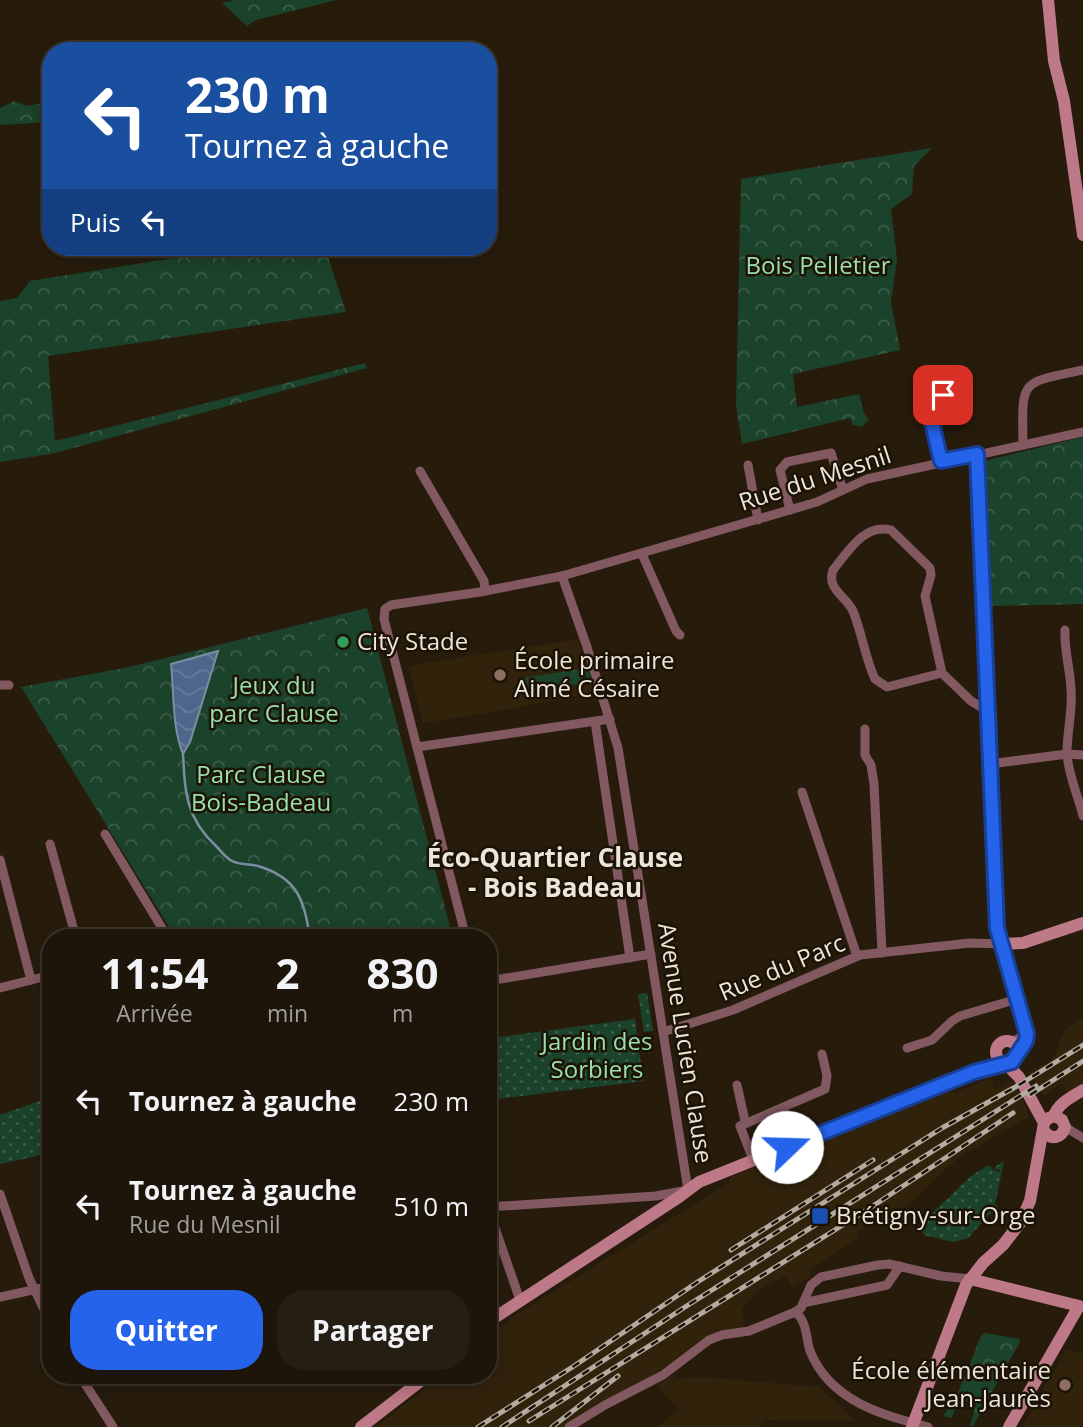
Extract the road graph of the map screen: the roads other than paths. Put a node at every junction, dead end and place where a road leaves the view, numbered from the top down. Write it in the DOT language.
graph roads {
  1 [pos="1048,0"];
  2 [pos="1083,235"];
  3 [pos="1083,370"];
  4 [pos="943,395"];
  5 [pos="1083,432"];
  6 [pos="1023,445"];
  7 [pos="977,454"];
  8 [pos="941,461"];
  9 [pos="748,465"];
  10 [pos="420,471"];
  11 [pos="843,490"];
  12 [pos="790,510"];
  13 [pos="758,520"];
  14 [pos="642,554"];
  15 [pos="562,576"];
  16 [pos="485,591"];
  17 [pos="1065,630"];
  18 [pos="680,635"];
  19 [pos="942,673"];
  20 [pos="988,711"];
  21 [pos="610,719"];
  22 [pos="595,721"];
  23 [pos="865,729"];
  24 [pos="417,747"];
  25 [pos="1067,754"];
  26 [pos="1083,754"];
  27 [pos="990,764"];
  28 [pos="802,792"];
  29 [pos="1083,816"];
  30 [pos="105,834"];
  31 [pos="50,844"];
  32 [pos="0,860"];
  33 [pos="1083,923"];
  34 [pos="74,929"];
  35 [pos="163,929"];
  36 [pos="464,929"];
  37 [pos="1002,944"];
  38 [pos="882,953"];
  39 [pos="651,954"];
  40 [pos="857,956"];
  41 [pos="630,958"];
  42 [pos="42,977"];
  43 [pos="32,980"];
  44 [pos="497,980"];
  45 [pos="0,988"];
  46 [pos="1017,999"];
  47 [pos="663,1032"];
  48 [pos="907,1048"];
  49 [pos="822,1054"];
  50 [pos="1011,1055"];
  51 [pos="737,1086"];
  52 [pos="1083,1090"];
  53 [pos="745,1122"];
  54 [pos="1054,1122"];
  55 [pos="1083,1138"];
  56 [pos="753,1159"];
  57 [pos="688,1190"];
  58 [pos="0,1194"];
  59 [pos="497,1207"];
  60 [pos="497,1234"];
  61 [pos="900,1266"];
  62 [pos="970,1279"];
  63 [pos="42,1288"];
  64 [pos="35,1290"];
  65 [pos="0,1297"];
  66 [pos="520,1300"];
  67 [pos="803,1303"];
  68 [pos="1082,1303"];
  69 [pos="42,1306"];
  70 [pos="795,1312"];
  71 [pos="497,1316"];
  72 [pos="85,1384"];
  73 [pos="417,1384"];
  74 [pos="913,1425"];
  75 [pos="113,1427"];
  76 [pos="361,1427"];
  77 [pos="569,1427"];
  78 [pos="928,1427"];
  79 [pos="1009,1427"];
  1 -- 2 [label="main road"];
  3 -- 6 [label="street"];
  4 -- 8 [label="street"];
  5 -- 6 [label="street, Rue du Mesnil"];
  6 -- 7 [label="street, Rue du Mesnil"];
  7 -- 8 [label="street, Rue du Mesnil"];
  7 -- 20 [label="street"];
  8 -- 11 [label="street, Rue du Mesnil"];
  9 -- 13 [label="street"];
  10 -- 16 [label="street"];
  11 -- 12 [label="street, Rue du Mesnil"];
  11 -- 12 [label="street"];
  12 -- 13 [label="street, Rue du Mesnil"];
  13 -- 14 [label="street, Rue du Mesnil"];
  14 -- 15 [label="street, Rue du Mesnil"];
  14 -- 18 [label="street"];
  15 -- 16 [label="street, Rue du Mesnil"];
  15 -- 21 [label="street, Avenue Lucien Clause"];
  16 -- 24 [label="street, Rue du Mesnil"];
  17 -- 25 [label="street"];
  19 -- 19 [label="street"];
  19 -- 20 [label="street"];
  20 -- 27 [label="street"];
  21 -- 22 [label="street"];
  21 -- 39 [label="street, Avenue Lucien Clause"];
  22 -- 24 [label="street"];
  22 -- 41 [label="street"];
  23 -- 38 [label="street"];
  24 -- 36 [label="street"];
  25 -- 26 [label="street"];
  25 -- 27 [label="street"];
  25 -- 29 [label="street"];
  27 -- 37 [label="street"];
  28 -- 40 [label="street"];
  30 -- 35 [label="street"];
  31 -- 34 [label="street"];
  32 -- 43 [label="street"];
  33 -- 37 [label="main road"];
  37 -- 38 [label="street, Rue du Parc"];
  37 -- 46 [label="main road"];
  38 -- 40 [label="street, Rue du Parc"];
  39 -- 41 [label="street"];
  39 -- 47 [label="street, Avenue Lucien Clause"];
  40 -- 47 [label="street, Rue du Parc"];
  41 -- 44 [label="street"];
  42 -- 43 [label="street"];
  43 -- 45 [label="street"];
  46 -- 48 [label="street"];
  46 -- 50 [label="main road"];
  47 -- 57 [label="street, Avenue Lucien Clause"];
  49 -- 53 [label="street"];
  50 -- 54 [label="main road"];
  50 -- 56 [label="main road"];
  51 -- 53 [label="street"];
  52 -- 54 [label="main road"];
  53 -- 56 [label="street"];
  54 -- 55 [label="street"];
  54 -- 62 [label="main road"];
  56 -- 57 [label="main road"];
  57 -- 59 [label="street"];
  57 -- 66 [label="main road"];
  58 -- 64 [label="street"];
  60 -- 66 [label="street"];
  61 -- 62 [label="street"];
  61 -- 67 [label="street"];
  61 -- 67 [label="street"];
  62 -- 68 [label="main road"];
  62 -- 74 [label="main road"];
  63 -- 64 [label="street"];
  64 -- 65 [label="street"];
  64 -- 69 [label="street"];
  66 -- 71 [label="main road"];
  67 -- 70 [label="street"];
  68 -- 79 [label="main road"];
  70 -- 74 [label="street"];
  70 -- 77 [label="street"];
  72 -- 75 [label="street"];
  73 -- 76 [label="main road"];
  74 -- 78 [label="street"];
}
